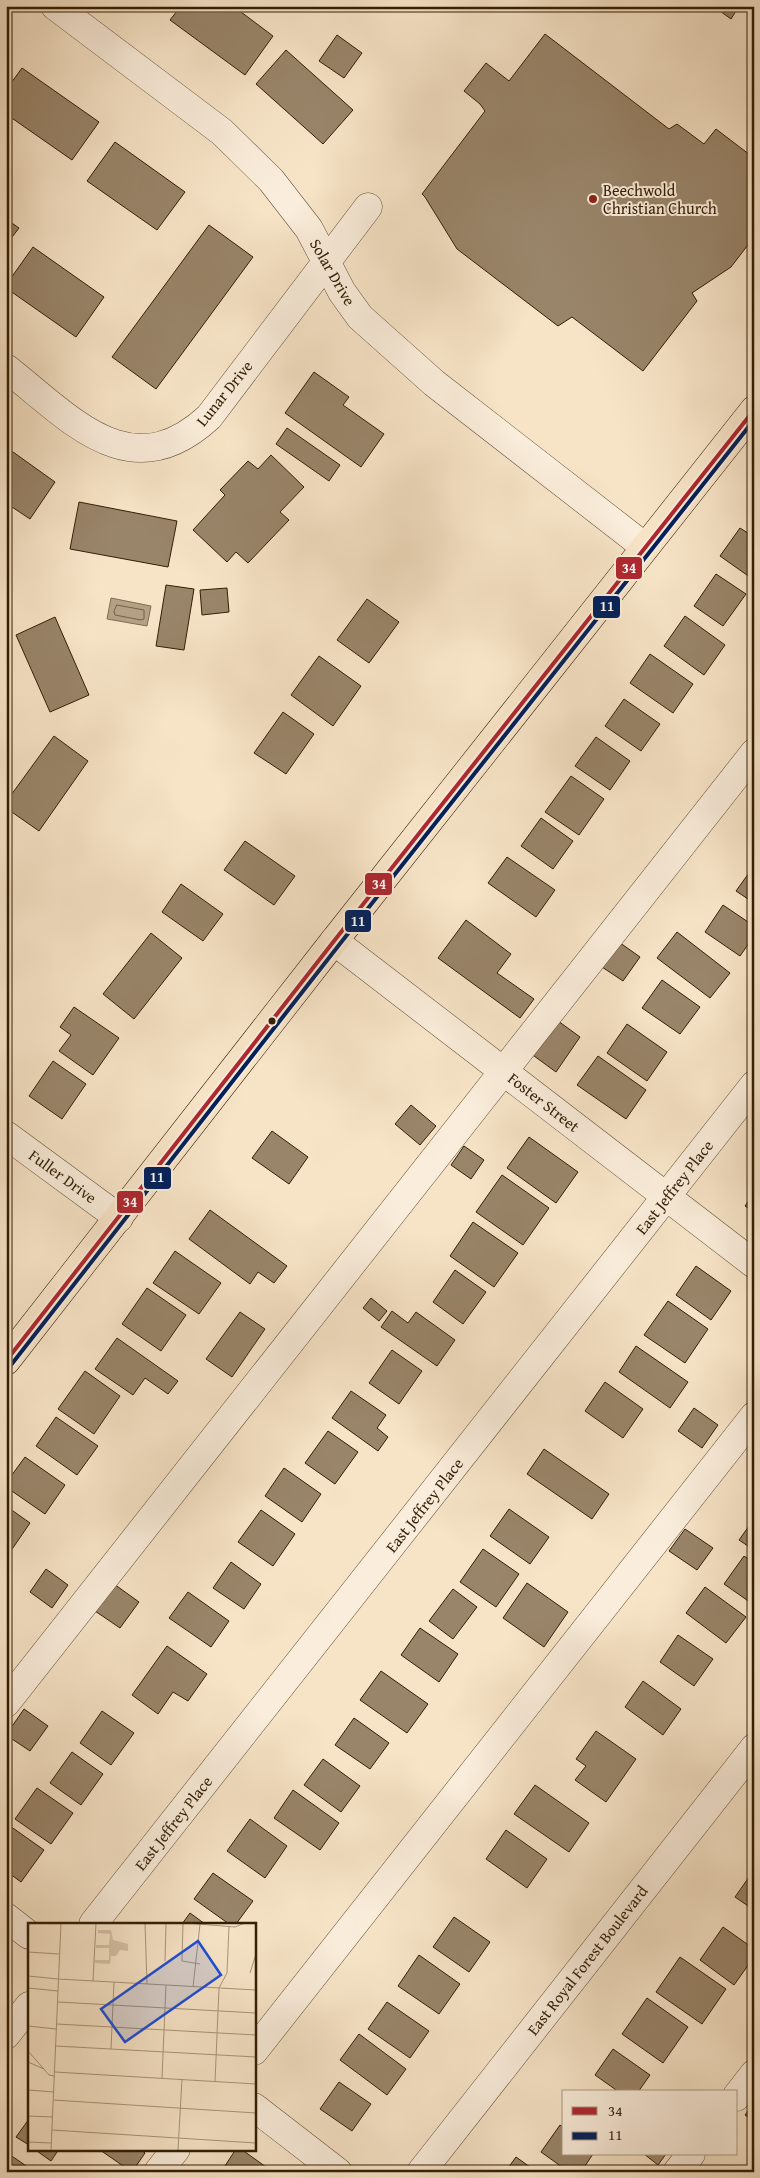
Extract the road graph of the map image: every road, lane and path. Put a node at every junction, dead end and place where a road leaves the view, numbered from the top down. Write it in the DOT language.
graph roads {
  1 [pos="55,6"];
  2 [pos="368,207"];
  3 [pos="326,262"];
  4 [pos="6,368"];
  5 [pos="754,410"];
  6 [pos="645,546"];
  7 [pos="754,753"];
  8 [pos="334,941"];
  9 [pos="504,1072"];
  10 [pos="754,1085"];
  11 [pos="6,1135"];
  12 [pos="666,1197"];
  13 [pos="119,1218"];
  14 [pos="754,1264"];
  15 [pos="6,1361"];
  16 [pos="754,1416"];
  17 [pos="6,1703"];
  18 [pos="754,1748"];
  19 [pos="6,1918"];
  20 [pos="94,1923"];
  21 [pos="28,1934"];
  22 [pos="28,2007"];
  23 [pos="6,2035"];
  24 [pos="255,2050"];
  25 [pos="754,2074"];
  26 [pos="738,2094"];
  27 [pos="255,2108"];
  28 [pos="175,2150"];
  29 [pos="689,2156"];
  30 [pos="158,2172"];
  31 [pos="338,2172"];
  32 [pos="420,2172"];
  33 [pos="677,2172"];
  1 -- 3 [label="street, Solar Drive"];
  2 -- 3 [label="street, Lunar Drive"];
  3 -- 4 [label="street, Lunar Drive"];
  3 -- 6 [label="street, Solar Drive"];
  5 -- 6 [label="main road"];
  6 -- 8 [label="main road"];
  7 -- 9 [label="street"];
  8 -- 9 [label="street, Foster Street"];
  8 -- 13 [label="main road"];
  9 -- 12 [label="street, Foster Street"];
  9 -- 17 [label="street"];
  10 -- 12 [label="street, East Jeffrey Place"];
  11 -- 13 [label="street, Fuller Drive"];
  12 -- 14 [label="street, Foster Street"];
  12 -- 20 [label="street, East Jeffrey Place"];
  13 -- 15 [label="main road"];
  16 -- 24 [label="street"];
  18 -- 32 [label="street, East Royal Forest Boulevard"];
  19 -- 21 [label="street"];
  22 -- 23 [label="street"];
  25 -- 26 [label="street"];
  27 -- 31 [label="street"];
  28 -- 30 [label="street"];
  29 -- 33 [label="street"];
}
